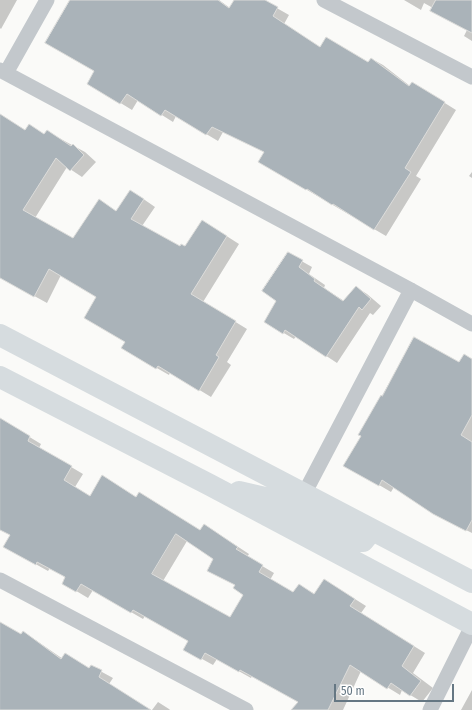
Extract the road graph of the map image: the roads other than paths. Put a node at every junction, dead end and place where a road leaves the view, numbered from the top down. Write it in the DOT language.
graph roads {
  1 [pos="47,0"];
  2 [pos="324,0"];
  3 [pos="3,72"];
  4 [pos="472,77"];
  5 [pos="411,290"];
  6 [pos="472,324"];
  7 [pos="0,335"];
  8 [pos="0,377"];
  9 [pos="210,485"];
  10 [pos="304,494"];
  11 [pos="361,524"];
  12 [pos="0,580"];
  13 [pos="472,582"];
  14 [pos="472,625"];
  15 [pos="246,710"];
  16 [pos="430,710"];
  1 -- 3 [label="street"];
  2 -- 4 [label="street"];
  3 -- 5 [label="street"];
  5 -- 6 [label="street"];
  5 -- 10 [label="street"];
  7 -- 10 [label="street"];
  8 -- 9 [label="street"];
  9 -- 11 [label="street"];
  9 -- 14 [label="street"];
  10 -- 11 [label="street"];
  11 -- 13 [label="street"];
  12 -- 15 [label="street"];
  14 -- 16 [label="street"];
}
